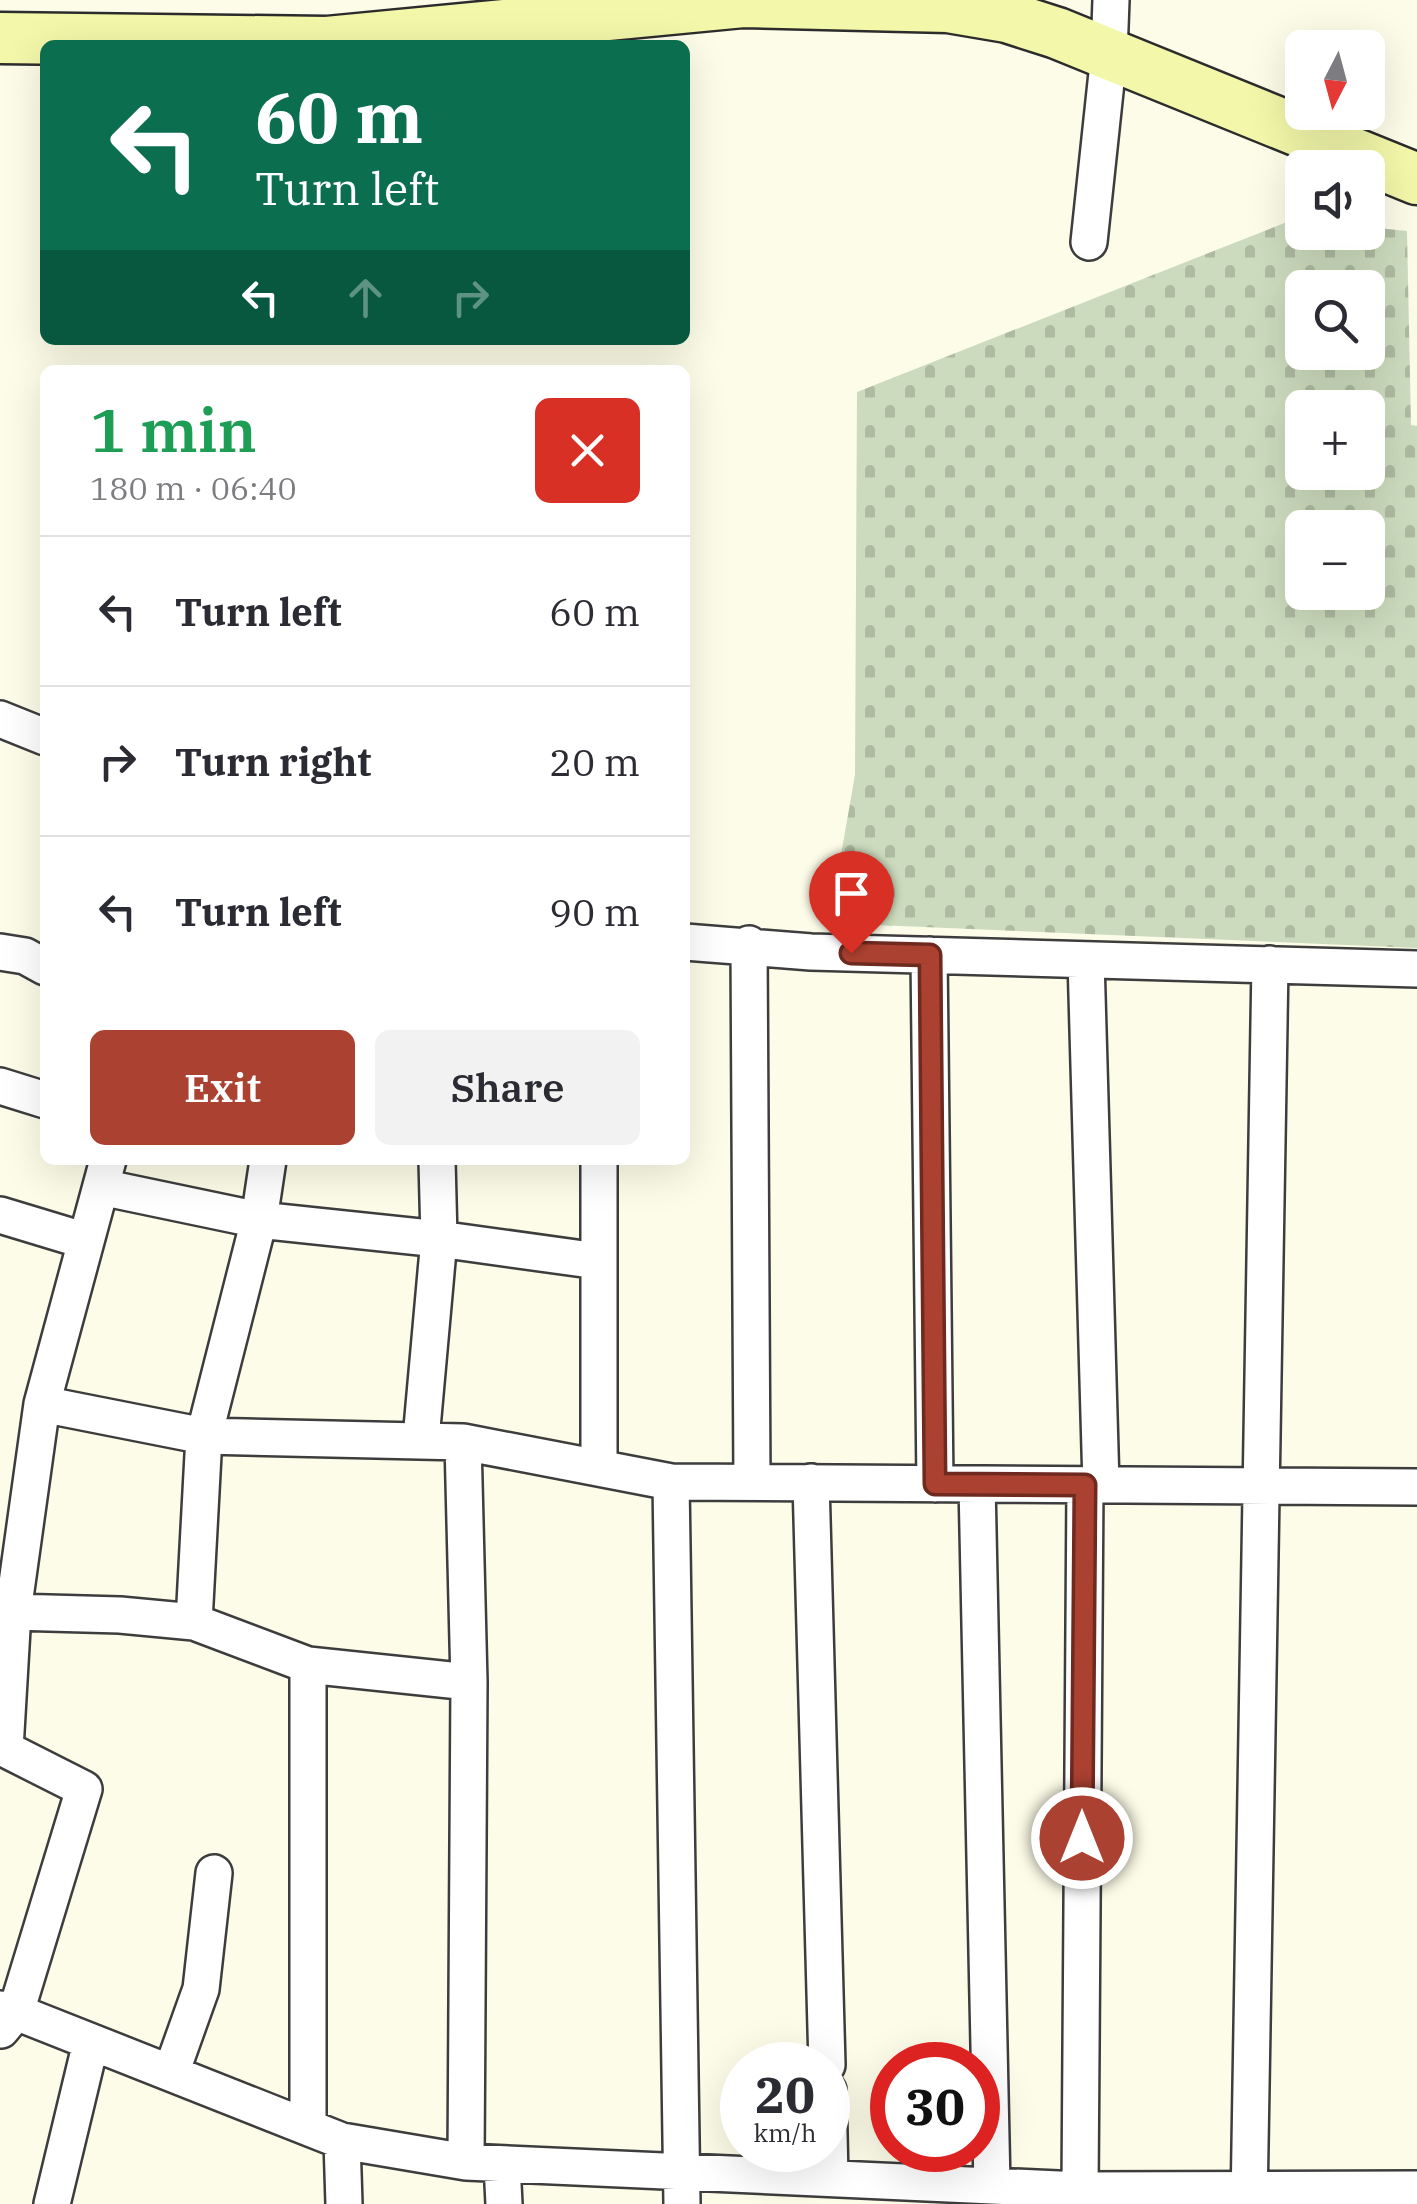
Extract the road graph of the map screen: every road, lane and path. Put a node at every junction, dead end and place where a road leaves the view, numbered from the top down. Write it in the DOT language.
graph roads {
  1 [pos="1112,0"];
  2 [pos="743,1"];
  3 [pos="865,2"];
  4 [pos="1007,8"];
  5 [pos="509,11"];
  6 [pos="643,18"];
  7 [pos="0,38"];
  8 [pos="110,40"];
  9 [pos="357,40"];
  10 [pos="1109,54"];
  11 [pos="1417,179"];
  12 [pos="1089,242"];
  13 [pos="0,718"];
  14 [pos="40,735"];
  15 [pos="690,942"];
  16 [pos="749,944"];
  17 [pos="0,952"];
  18 [pos="930,955"];
  19 [pos="1086,960"];
  20 [pos="1270,964"];
  21 [pos="40,965"];
  22 [pos="1417,969"];
  23 [pos="0,1086"];
  24 [pos="40,1098"];
  25 [pos="267,1165"];
  26 [pos="438,1165"];
  27 [pos="599,1165"];
  28 [pos="104,1174"];
  29 [pos="0,1215"];
  30 [pos="259,1220"];
  31 [pos="438,1239"];
  32 [pos="86,1241"];
  33 [pos="598,1260"];
  34 [pos="42,1404"];
  35 [pos="204,1436"];
  36 [pos="421,1439"];
  37 [pos="463,1442"];
  38 [pos="600,1466"];
  39 [pos="671,1482"];
  40 [pos="752,1482"];
  41 [pos="811,1482"];
  42 [pos="935,1484"];
  43 [pos="977,1484"];
  44 [pos="1093,1485"];
  45 [pos="1264,1486"];
  46 [pos="1417,1487"];
  47 [pos="13,1612"];
  48 [pos="194,1622"];
  49 [pos="308,1665"];
  50 [pos="469,1682"];
  51 [pos="3,1748"];
  52 [pos="214,1874"];
  53 [pos="5,2017"];
  54 [pos="91,2042"];
  55 [pos="826,2042"];
  56 [pos="171,2073"];
  57 [pos="308,2127"];
  58 [pos="342,2141"];
  59 [pos="466,2162"];
  60 [pos="502,2164"];
  61 [pos="992,2186"];
  62 [pos="846,2187"];
  63 [pos="681,2188"];
  64 [pos="1417,2189"];
  65 [pos="1080,2190"];
  66 [pos="1032,2196"];
  67 [pos="1250,2197"];
  68 [pos="52,2204"];
  69 [pos="344,2204"];
  70 [pos="504,2204"];
  1 -- 10 [label="street"];
  2 -- 3 [label="street"];
  2 -- 6 [label="street"];
  3 -- 4 [label="street"];
  4 -- 10 [label="street"];
  5 -- 6 [label="street"];
  5 -- 9 [label="street"];
  7 -- 8 [label="street"];
  10 -- 11 [label="street"];
  10 -- 12 [label="street"];
  13 -- 14 [label="street"];
  15 -- 16 [label="street"];
  16 -- 18 [label="street"];
  16 -- 40 [label="street"];
  17 -- 21 [label="street"];
  18 -- 19 [label="street"];
  18 -- 42 [label="street"];
  19 -- 20 [label="street"];
  19 -- 44 [label="street"];
  20 -- 22 [label="street"];
  20 -- 45 [label="street"];
  23 -- 24 [label="street"];
  25 -- 30 [label="street"];
  26 -- 31 [label="street"];
  27 -- 33 [label="street"];
  28 -- 30 [label="street"];
  28 -- 32 [label="street"];
  29 -- 32 [label="street"];
  30 -- 31 [label="street"];
  30 -- 35 [label="street"];
  31 -- 33 [label="street"];
  31 -- 36 [label="street"];
  32 -- 34 [label="street"];
  33 -- 38 [label="street"];
  34 -- 35 [label="street"];
  34 -- 47 [label="street"];
  35 -- 36 [label="street"];
  35 -- 48 [label="street"];
  36 -- 37 [label="street"];
  37 -- 38 [label="street"];
  37 -- 50 [label="street"];
  38 -- 39 [label="street"];
  39 -- 40 [label="street"];
  39 -- 63 [label="street"];
  40 -- 41 [label="street"];
  41 -- 42 [label="street"];
  41 -- 55 [label="street"];
  42 -- 43 [label="street"];
  43 -- 44 [label="street"];
  43 -- 61 [label="street"];
  44 -- 45 [label="street"];
  44 -- 65 [label="street"];
  45 -- 46 [label="street"];
  45 -- 67 [label="street"];
  47 -- 48 [label="street"];
  47 -- 51 [label="street"];
  48 -- 49 [label="street"];
  49 -- 50 [label="street"];
  49 -- 57 [label="street"];
  50 -- 59 [label="street"];
  51 -- 53 [label="street"];
  52 -- 56 [label="street"];
  53 -- 54 [label="street"];
  54 -- 56 [label="street"];
  54 -- 68 [label="street"];
  56 -- 57 [label="street"];
  57 -- 58 [label="street"];
  58 -- 59 [label="street"];
  58 -- 69 [label="street"];
  59 -- 60 [label="street"];
  60 -- 63 [label="street"];
  60 -- 70 [label="street"];
  61 -- 62 [label="street"];
  61 -- 66 [label="street"];
  62 -- 63 [label="street"];
  64 -- 67 [label="street"];
  65 -- 66 [label="street"];
  65 -- 67 [label="street"];
}
